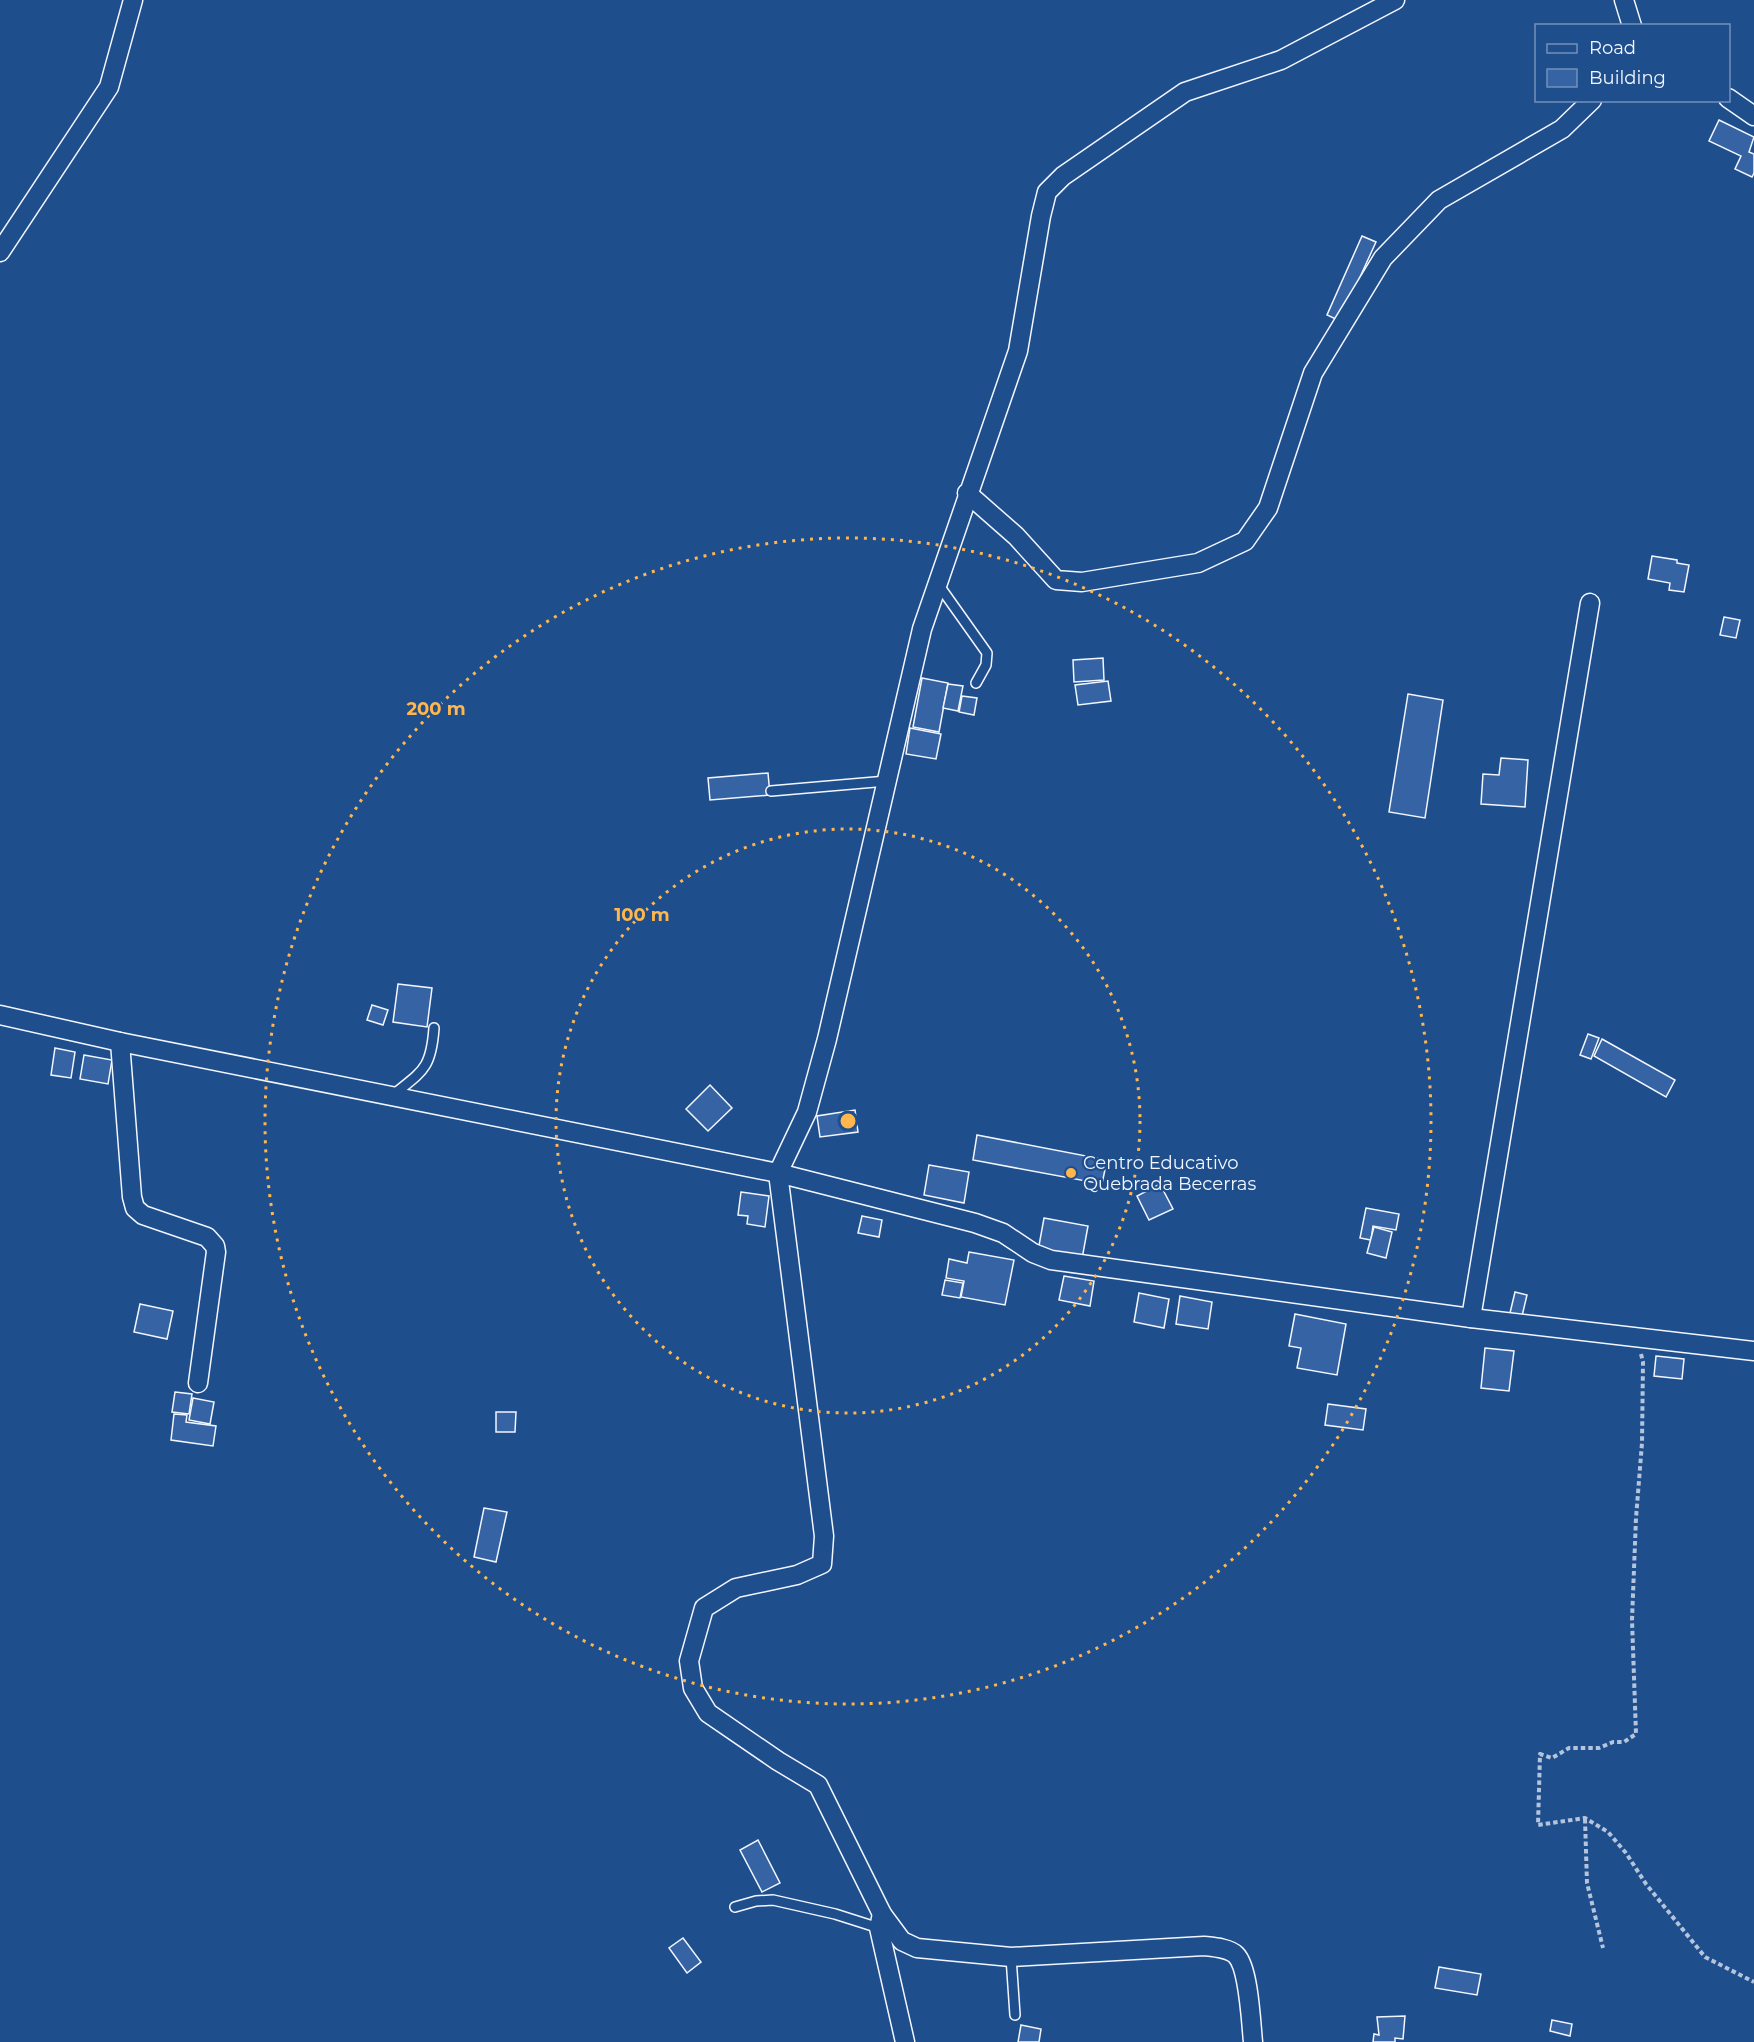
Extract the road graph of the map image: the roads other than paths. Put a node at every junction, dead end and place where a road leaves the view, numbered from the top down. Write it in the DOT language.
graph roads {
  1 [pos="133,0"];
  2 [pos="1395,0"];
  3 [pos="1624,0"];
  4 [pos="1631,24"];
  5 [pos="1730,99"];
  6 [pos="1590,102"];
  7 [pos="1754,116"];
  8 [pos="0,252"];
  9 [pos="967,493"];
  10 [pos="937,583"];
  11 [pos="1590,603"];
  12 [pos="976,683"];
  13 [pos="887,781"];
  14 [pos="771,791"];
  15 [pos="0,1015"];
  16 [pos="434,1028"];
  17 [pos="120,1042"];
  18 [pos="392,1096"];
  19 [pos="778,1173"];
  20 [pos="1471,1317"];
  21 [pos="1754,1352"];
  22 [pos="198,1383"];
  23 [pos="735,1907"];
  24 [pos="880,1921"];
  25 [pos="1011,1957"];
  26 [pos="1016,2015"];
  27 [pos="905,2042"];
  28 [pos="1252,2042"];
  1 -- 8 [label="street"];
  2 -- 9 [label="street"];
  3 -- 4 [label="street"];
  5 -- 7 [label="street"];
  6 -- 9 [label="street"];
  9 -- 10 [label="street"];
  10 -- 12 [label="lane"];
  10 -- 13 [label="street"];
  11 -- 20 [label="street"];
  13 -- 14 [label="lane"];
  13 -- 19 [label="street"];
  15 -- 17 [label="street"];
  16 -- 18 [label="lane"];
  17 -- 18 [label="street"];
  17 -- 22 [label="street"];
  18 -- 19 [label="street"];
  19 -- 20 [label="street"];
  19 -- 24 [label="street"];
  20 -- 21 [label="street"];
  23 -- 24 [label="lane"];
  24 -- 25 [label="street"];
  24 -- 27 [label="street"];
  25 -- 26 [label="lane"];
  25 -- 28 [label="street"];
}
